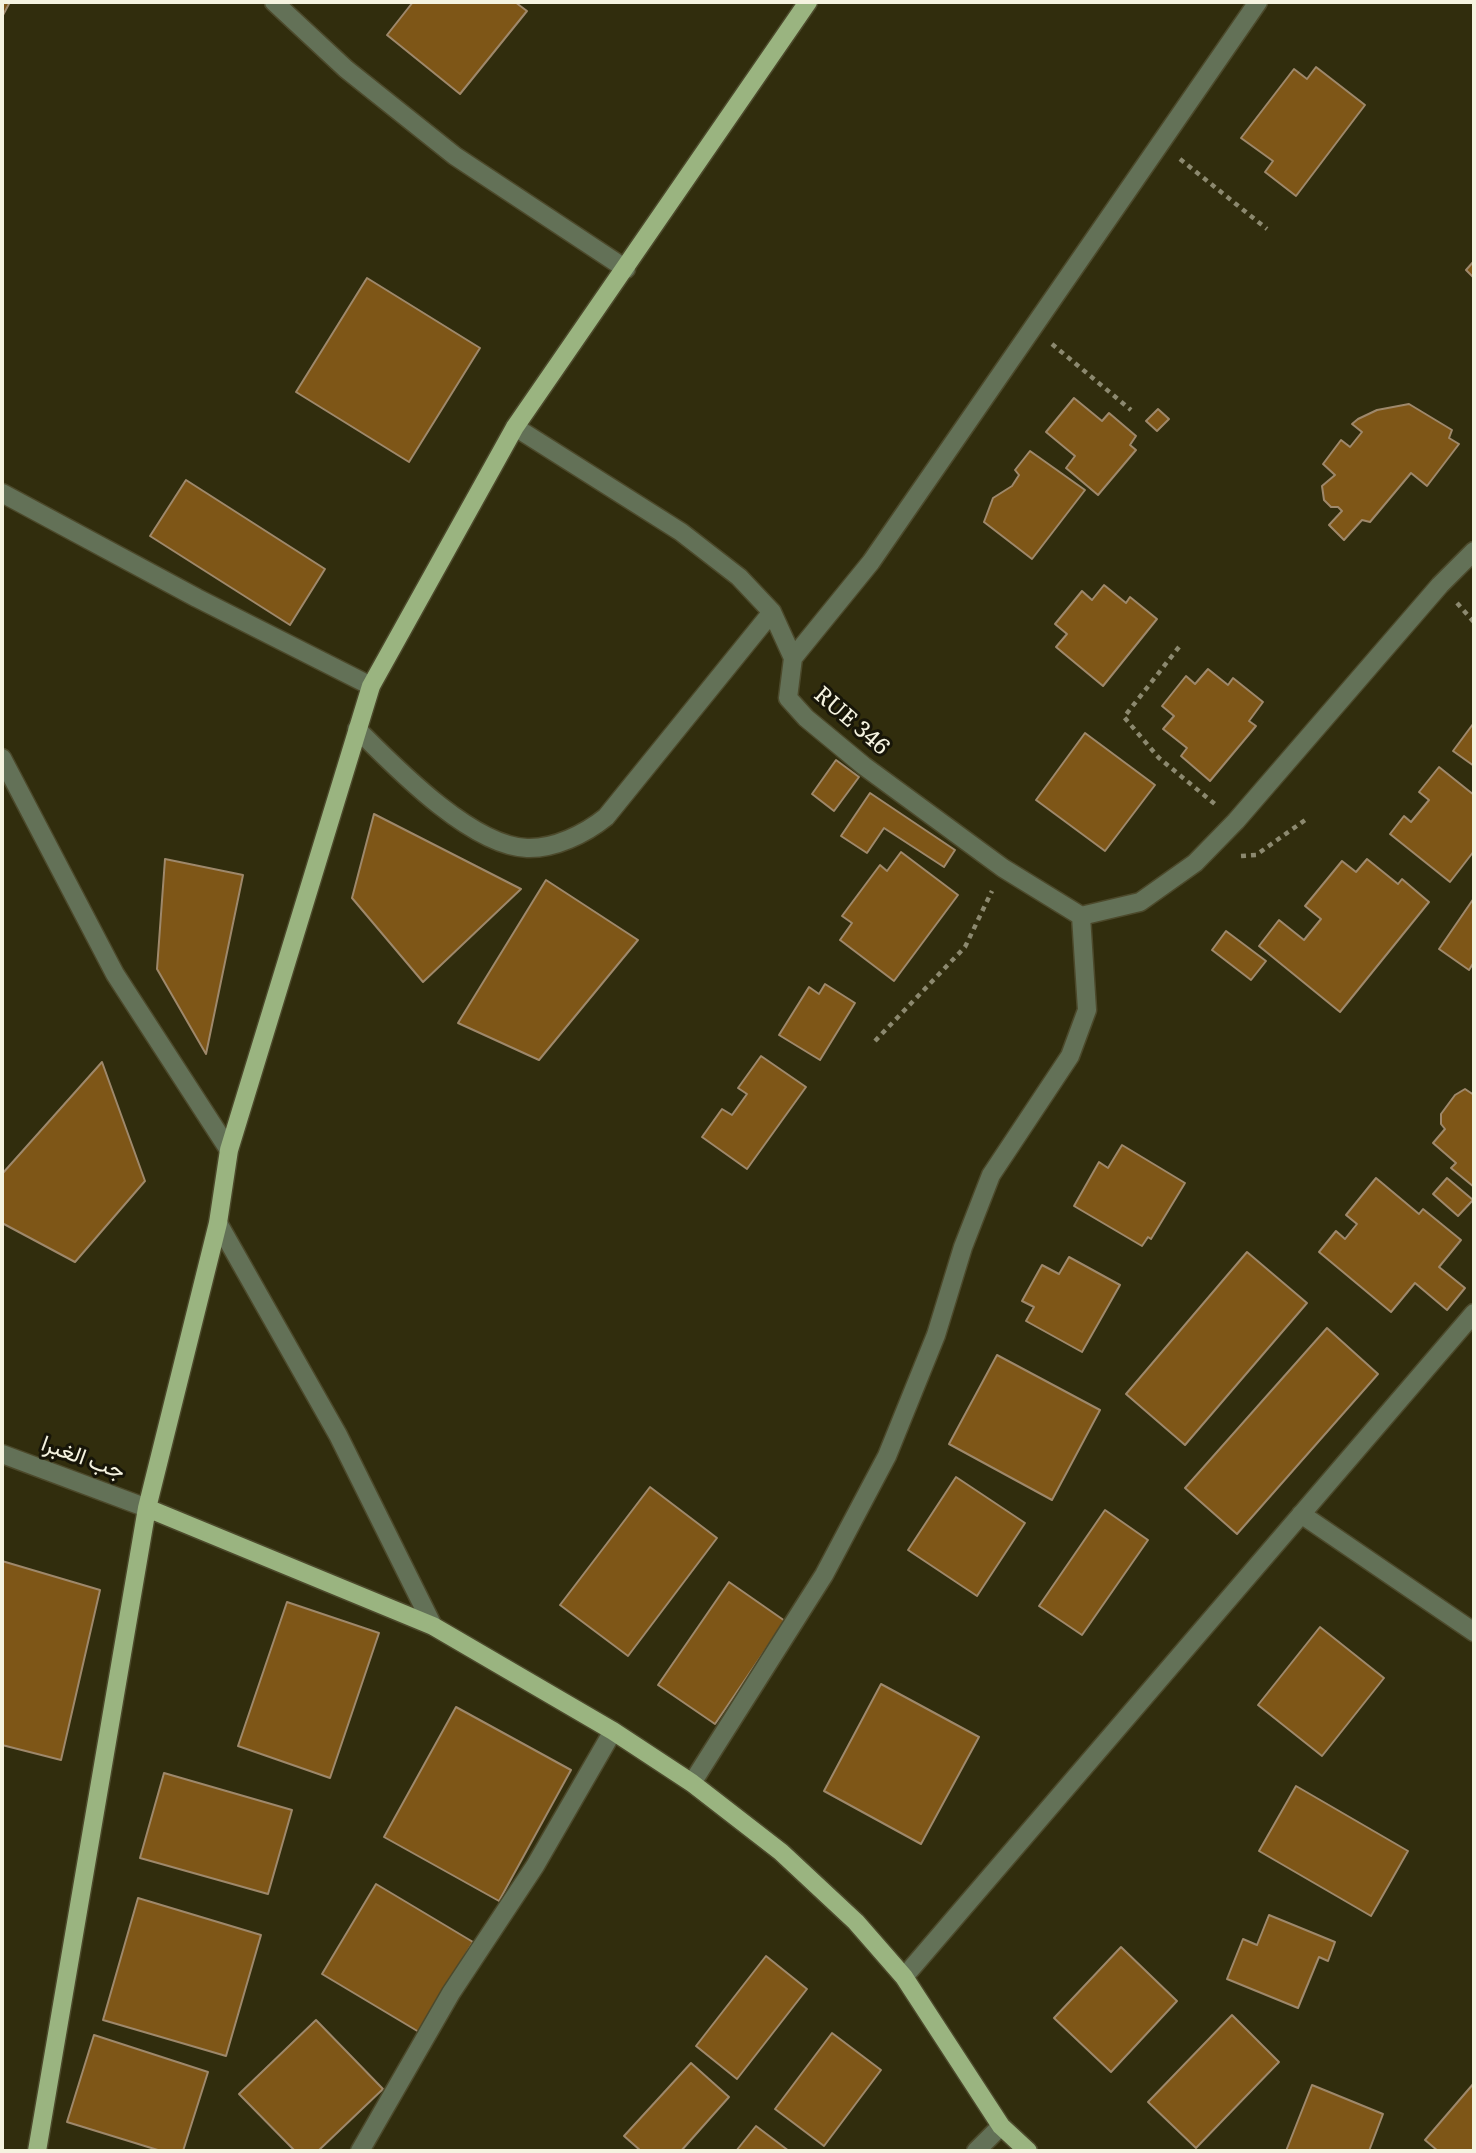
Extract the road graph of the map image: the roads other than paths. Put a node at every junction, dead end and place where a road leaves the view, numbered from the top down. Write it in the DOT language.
graph roads {
  1 [pos="274,2"];
  2 [pos="808,2"];
  3 [pos="1258,2"];
  4 [pos="626,269"];
  5 [pos="515,427"];
  6 [pos="2,493"];
  7 [pos="1474,551"];
  8 [pos="772,612"];
  9 [pos="793,658"];
  10 [pos="371,686"];
  11 [pos="357,730"];
  12 [pos="2,758"];
  13 [pos="1081,916"];
  14 [pos="229,1150"];
  15 [pos="218,1223"];
  16 [pos="1474,1313"];
  17 [pos="2,1454"];
  18 [pos="146,1508"];
  19 [pos="1301,1514"];
  20 [pos="433,1626"];
  21 [pos="1474,1632"];
  22 [pos="613,1731"];
  23 [pos="692,1783"];
  24 [pos="904,1977"];
  25 [pos="1001,2126"];
  26 [pos="37,2151"];
  27 [pos="360,2151"];
  28 [pos="976,2151"];
  29 [pos="1028,2151"];
  1 -- 4 [label="street"];
  2 -- 4 [label="main road"];
  3 -- 9 [label="street"];
  4 -- 5 [label="main road"];
  5 -- 8 [label="street"];
  5 -- 10 [label="main road"];
  6 -- 10 [label="street"];
  7 -- 13 [label="street"];
  8 -- 9 [label="street"];
  8 -- 11 [label="street"];
  9 -- 13 [label="street, RUE 346"];
  10 -- 11 [label="main road"];
  11 -- 14 [label="main road"];
  12 -- 14 [label="street"];
  13 -- 23 [label="street"];
  14 -- 15 [label="main road"];
  15 -- 18 [label="main road"];
  15 -- 20 [label="street"];
  16 -- 19 [label="street"];
  17 -- 18 [label="street, جب الغبرا"];
  18 -- 20 [label="main road"];
  18 -- 26 [label="main road"];
  19 -- 21 [label="street"];
  19 -- 24 [label="street"];
  20 -- 22 [label="main road"];
  22 -- 23 [label="main road"];
  22 -- 27 [label="street"];
  23 -- 24 [label="main road"];
  24 -- 25 [label="main road"];
  25 -- 28 [label="street"];
  25 -- 29 [label="main road"];
}
